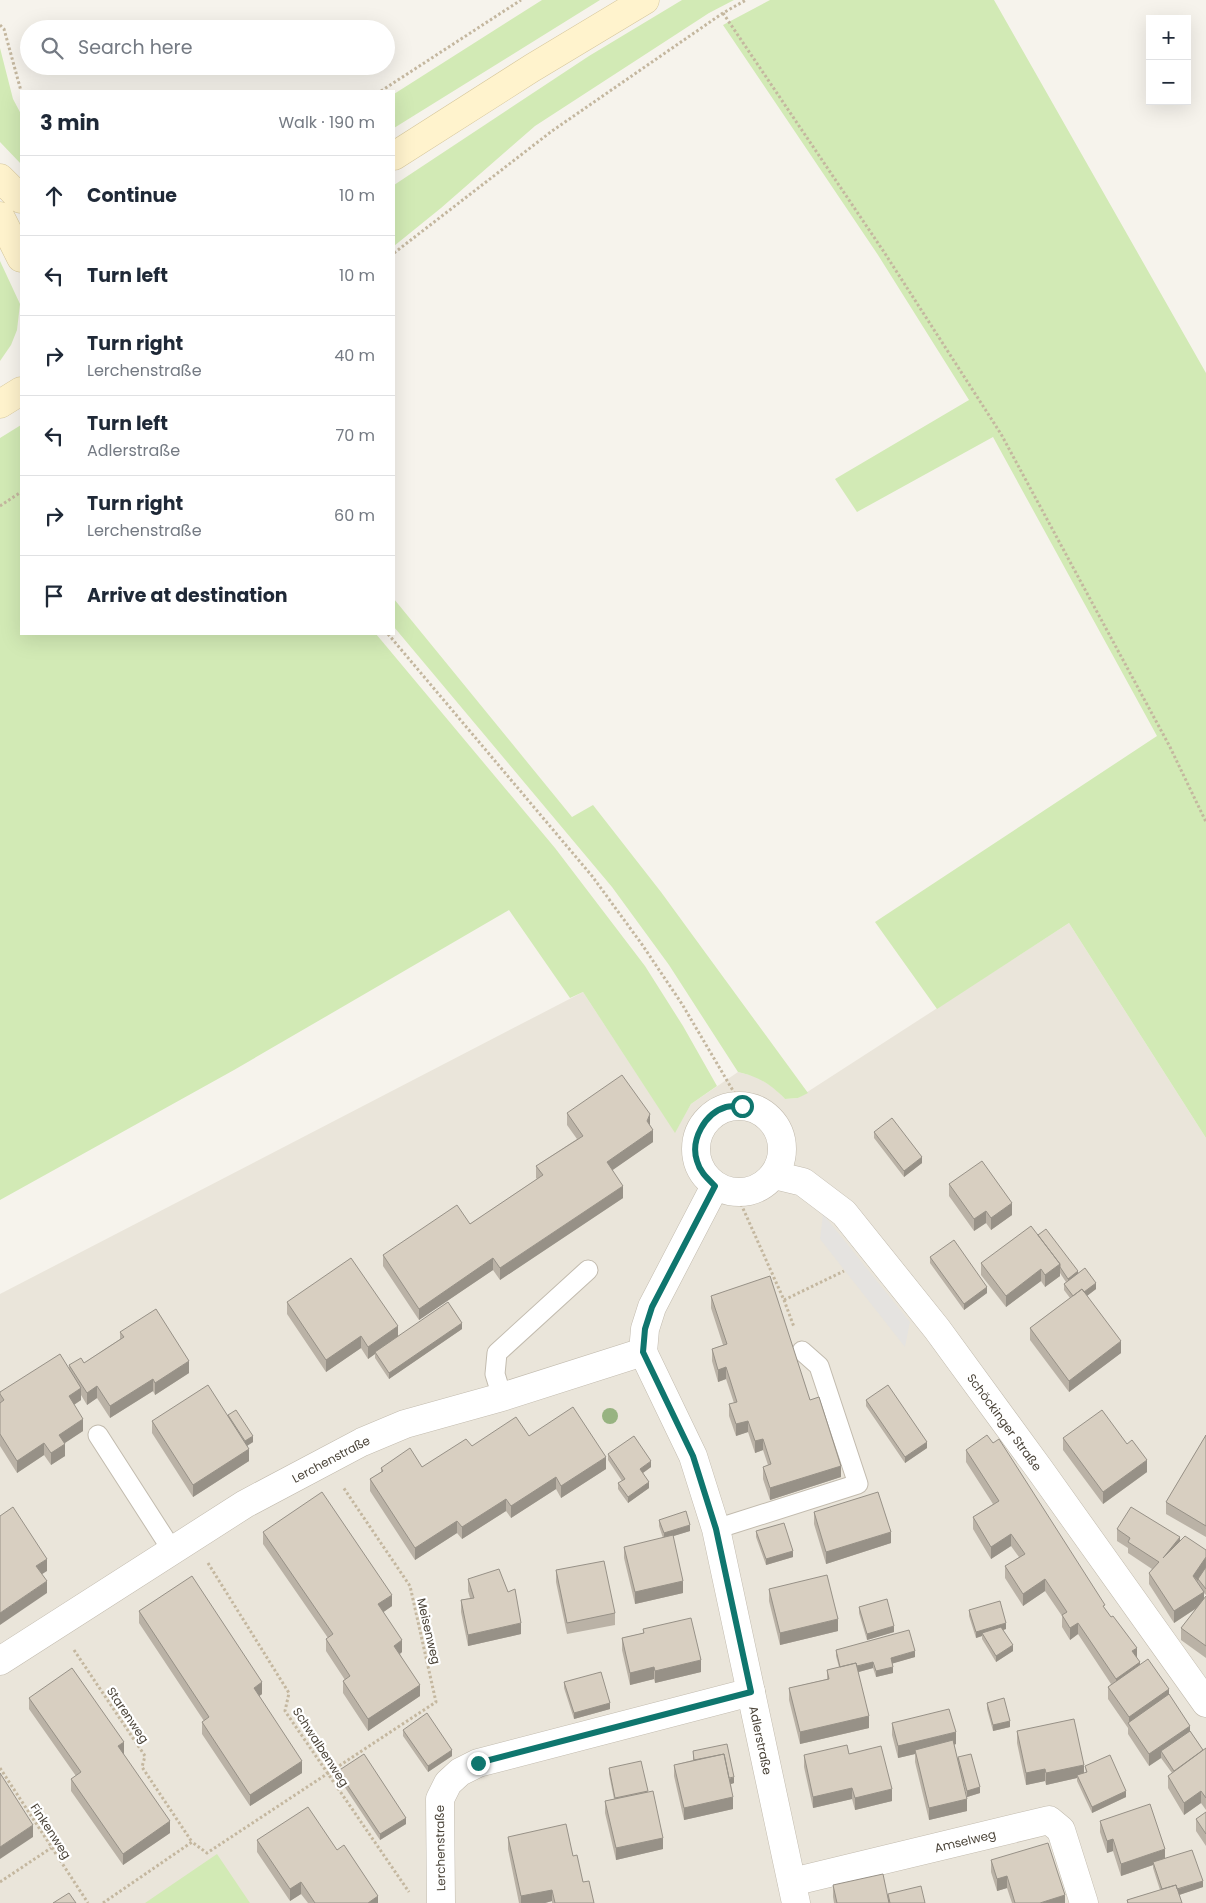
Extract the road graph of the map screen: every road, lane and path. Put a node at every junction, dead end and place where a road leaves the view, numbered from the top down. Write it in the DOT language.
graph roads {
  1 [pos="521,0"];
  2 [pos="645,0"];
  3 [pos="746,0"];
  4 [pos="723,13"];
  5 [pos="0,25"];
  6 [pos="21,90"];
  7 [pos="383,90"];
  8 [pos="395,155"];
  9 [pos="0,178"];
  10 [pos="20,198"];
  11 [pos="0,216"];
  12 [pos="395,252"];
  13 [pos="20,256"];
  14 [pos="20,392"];
  15 [pos="0,404"];
  16 [pos="20,493"];
  17 [pos="0,506"];
  18 [pos="389,635"];
  19 [pos="1206,822"];
  20 [pos="742,1106"];
  21 [pos="774,1175"];
  22 [pos="726,1189"];
  23 [pos="588,1270"];
  24 [pos="844,1271"];
  25 [pos="784,1300"];
  26 [pos="802,1351"];
  27 [pos="643,1352"];
  28 [pos="502,1397"];
  29 [pos="98,1435"];
  30 [pos="326,1459"];
  31 [pos="716,1529"];
  32 [pos="182,1544"];
  33 [pos="57,1624"];
  34 [pos="0,1662"];
  35 [pos="751,1692"];
  36 [pos="1206,1703"];
  37 [pos="0,1768"];
  38 [pos="328,1774"];
  39 [pos="192,1842"];
  40 [pos="51,1848"];
  41 [pos="0,1882"];
  42 [pos="794,1893"];
  43 [pos="414,1895"];
  44 [pos="88,1903"];
  45 [pos="103,1903"];
  46 [pos="441,1903"];
  47 [pos="1084,1903"];
  1 -- 7 [label="path"];
  2 -- 8 [label="main road"];
  3 -- 4 [label="path"];
  4 -- 12 [label="path"];
  4 -- 19 [label="path"];
  5 -- 6 [label="path"];
  9 -- 10 [label="main road"];
  11 -- 13 [label="main road"];
  14 -- 15 [label="main road"];
  16 -- 17 [label="path"];
  18 -- 20 [label="path"];
  20 -- 21 [label="street"];
  20 -- 22 [label="street"];
  21 -- 22 [label="street"];
  21 -- 36 [label="street, Schöckinger Straße"];
  22 -- 25 [label="path"];
  22 -- 27 [label="street"];
  23 -- 28 [label="lane"];
  24 -- 25 [label="path"];
  25 -- 26 [label="path"];
  26 -- 31 [label="lane"];
  27 -- 28 [label="street, Lerchenstraße"];
  27 -- 31 [label="street, Adlerstraße"];
  28 -- 30 [label="street, Lerchenstraße"];
  29 -- 32 [label="lane"];
  30 -- 32 [label="street, Lerchenstraße"];
  30 -- 38 [label="path, Meisenweg"];
  31 -- 35 [label="street, Adlerstraße"];
  32 -- 33 [label="street, Lerchenstraße"];
  32 -- 38 [label="path, Schwalbenweg"];
  33 -- 34 [label="street, Lerchenstraße"];
  33 -- 39 [label="path, Starenweg"];
  35 -- 42 [label="street, Adlerstraße"];
  35 -- 46 [label="street, Lerchenstraße"];
  37 -- 40 [label="path, Finkenweg"];
  38 -- 39 [label="path"];
  38 -- 43 [label="path, Schwalbenweg"];
  39 -- 45 [label="path"];
  40 -- 41 [label="path"];
  40 -- 44 [label="path, Finkenweg"];
  42 -- 47 [label="street, Amselweg"];
}
